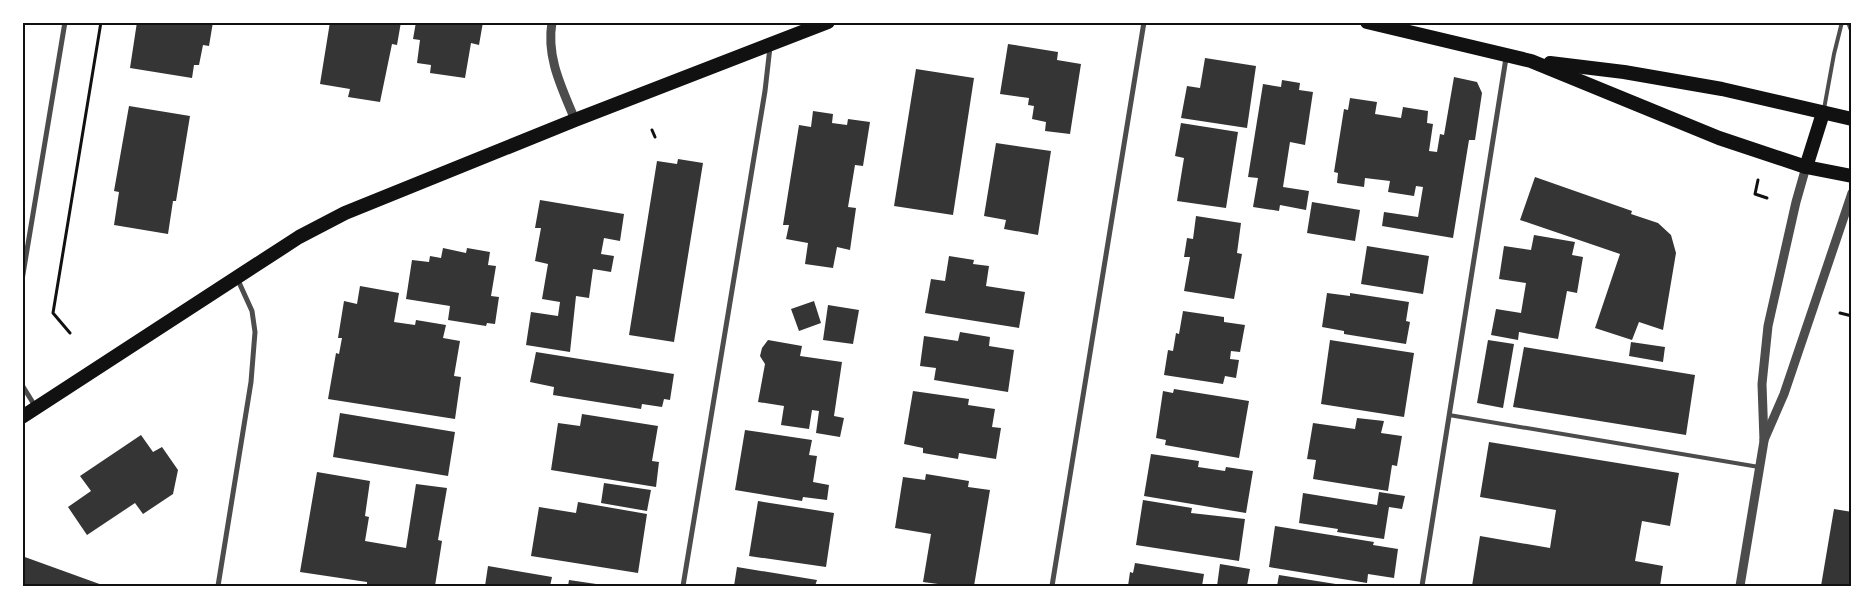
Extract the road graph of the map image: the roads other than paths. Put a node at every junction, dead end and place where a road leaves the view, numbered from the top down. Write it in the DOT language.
graph roads {
  1 [pos="65,22"];
  2 [pos="552,22"];
  3 [pos="828,22"];
  4 [pos="1144,22"];
  5 [pos="1367,22"];
  6 [pos="1842,22"];
  7 [pos="1848,22"];
  8 [pos="1852,33"];
  9 [pos="771,44"];
  10 [pos="1507,55"];
  11 [pos="1531,61"];
  12 [pos="1822,113"];
  13 [pos="1852,119"];
  14 [pos="575,120"];
  15 [pos="1806,167"];
  16 [pos="1852,176"];
  17 [pos="1852,193"];
  18 [pos="237,278"];
  19 [pos="22,280"];
  20 [pos="22,385"];
  21 [pos="36,408"];
  22 [pos="1449,415"];
  23 [pos="22,417"];
  24 [pos="1764,441"];
  25 [pos="1759,467"];
  26 [pos="218,586"];
  27 [pos="683,586"];
  28 [pos="1052,586"];
  29 [pos="1422,586"];
  30 [pos="1740,586"];
  1 -- 19 [label="street"];
  2 -- 14 [label="street"];
  3 -- 9 [label="highway"];
  4 -- 28 [label="street"];
  5 -- 10 [label="highway"];
  6 -- 12 [label="lane"];
  7 -- 8 [label="lane"];
  9 -- 14 [label="highway"];
  9 -- 27 [label="street"];
  10 -- 11 [label="highway"];
  10 -- 22 [label="street"];
  11 -- 12 [label="highway"];
  11 -- 15 [label="highway"];
  12 -- 13 [label="highway"];
  12 -- 15 [label="highway"];
  14 -- 18 [label="highway"];
  15 -- 16 [label="highway"];
  15 -- 24 [label="street"];
  17 -- 24 [label="street"];
  18 -- 21 [label="highway"];
  18 -- 26 [label="street"];
  20 -- 21 [label="street"];
  21 -- 23 [label="highway"];
  22 -- 25 [label="lane"];
  22 -- 29 [label="street"];
  24 -- 25 [label="street"];
  25 -- 30 [label="street"];
}
